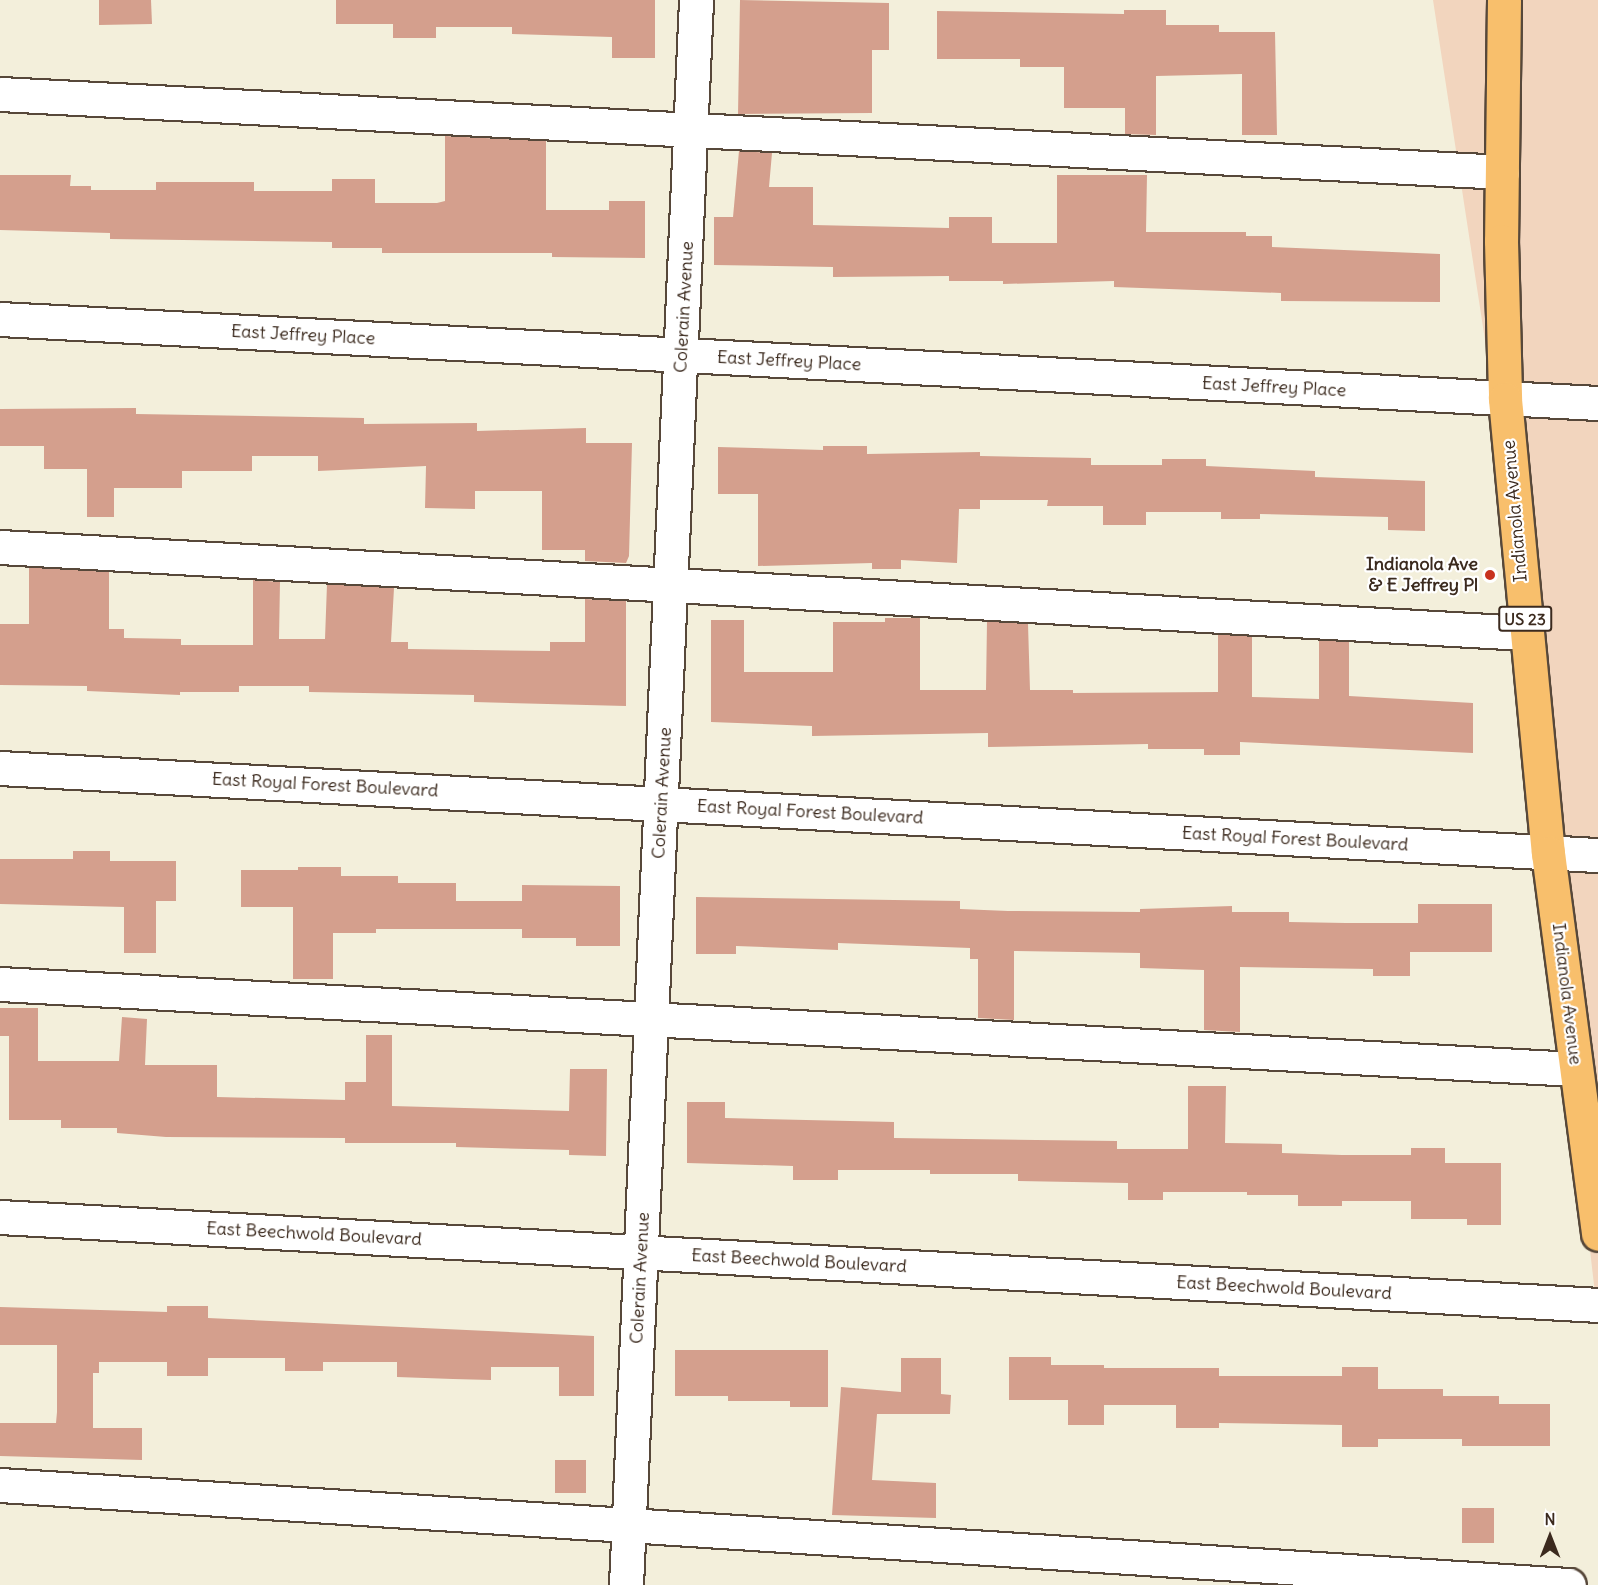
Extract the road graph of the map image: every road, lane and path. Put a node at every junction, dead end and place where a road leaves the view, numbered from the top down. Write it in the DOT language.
graph roads {
  1 [pos="696,0"];
  2 [pos="1504,0"];
  3 [pos="0,94"];
  4 [pos="692,132"];
  5 [pos="1502,172"];
  6 [pos="0,319"];
  7 [pos="681,356"];
  8 [pos="1505,399"];
  9 [pos="1598,403"];
  10 [pos="0,547"];
  11 [pos="671,584"];
  12 [pos="1527,633"];
  13 [pos="0,768"];
  14 [pos="661,804"];
  15 [pos="1548,853"];
  16 [pos="1598,855"];
  17 [pos="0,984"];
  18 [pos="651,1018"];
  19 [pos="1576,1069"];
  20 [pos="0,1217"];
  21 [pos="1598,1234"];
  22 [pos="641,1252"];
  23 [pos="1598,1305"];
  24 [pos="0,1485"];
  25 [pos="629,1525"];
  26 [pos="1163,1572"];
  27 [pos="626,1585"];
  28 [pos="1569,1585"];
  1 -- 4 [label="street, Colerain Avenue"];
  2 -- 5 [label="main road, Indianola Avenue / US 23"];
  3 -- 4 [label="street"];
  4 -- 5 [label="street"];
  4 -- 7 [label="street, Colerain Avenue"];
  5 -- 8 [label="main road, Indianola Avenue / US 23"];
  6 -- 7 [label="street, East Jeffrey Place"];
  7 -- 8 [label="street, East Jeffrey Place"];
  7 -- 11 [label="street, Colerain Avenue"];
  8 -- 9 [label="street, East Jeffrey Place"];
  8 -- 12 [label="main road, Indianola Avenue / US 23"];
  10 -- 11 [label="street"];
  11 -- 12 [label="street"];
  11 -- 14 [label="street, Colerain Avenue"];
  12 -- 15 [label="main road, Indianola Avenue / US 23"];
  13 -- 14 [label="street, East Royal Forest Boulevard"];
  14 -- 15 [label="street, East Royal Forest Boulevard"];
  14 -- 18 [label="street, Colerain Avenue"];
  15 -- 16 [label="street, East Royal Forest Boulevard"];
  15 -- 19 [label="main road, Indianola Avenue / US 23"];
  17 -- 18 [label="street"];
  18 -- 19 [label="street"];
  18 -- 22 [label="street, Colerain Avenue"];
  19 -- 21 [label="main road, Indianola Avenue / US 23"];
  20 -- 22 [label="street, East Beechwold Boulevard"];
  22 -- 23 [label="street, East Beechwold Boulevard"];
  22 -- 25 [label="street, Colerain Avenue"];
  24 -- 25 [label="street"];
  25 -- 26 [label="street"];
  25 -- 27 [label="street, Colerain Avenue"];
  26 -- 28 [label="street"];
}
